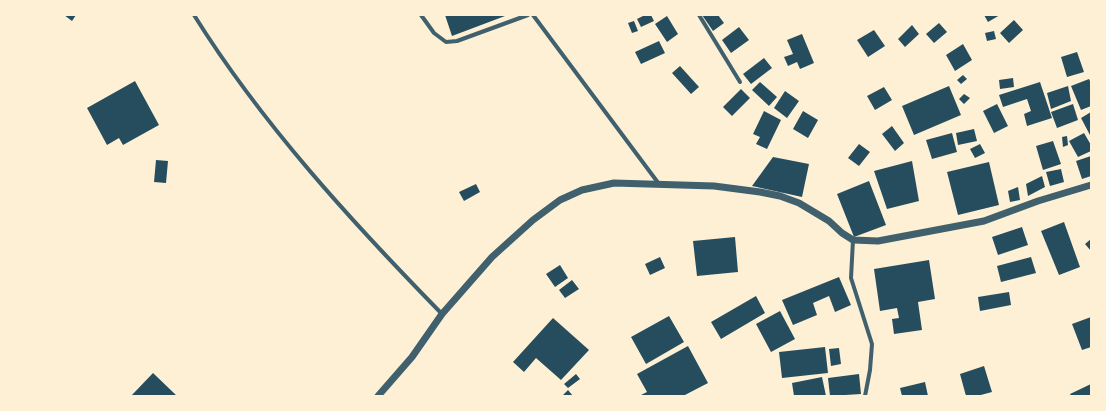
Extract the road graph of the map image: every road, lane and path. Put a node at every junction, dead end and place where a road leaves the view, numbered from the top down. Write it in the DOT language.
graph roads {
  1 [pos="194,15"];
  2 [pos="421,15"];
  3 [pos="528,15"];
  4 [pos="533,15"];
  5 [pos="698,15"];
  6 [pos="740,82"];
  7 [pos="659,184"];
  8 [pos="1091,185"];
  9 [pos="853,240"];
  10 [pos="442,314"];
  11 [pos="378,396"];
  12 [pos="865,396"];
  1 -- 10 [label="street"];
  2 -- 3 [label="street"];
  4 -- 7 [label="street"];
  5 -- 6 [label="street"];
  7 -- 9 [label="street"];
  7 -- 10 [label="street"];
  8 -- 9 [label="street"];
  9 -- 12 [label="street"];
  10 -- 11 [label="street"];
}
